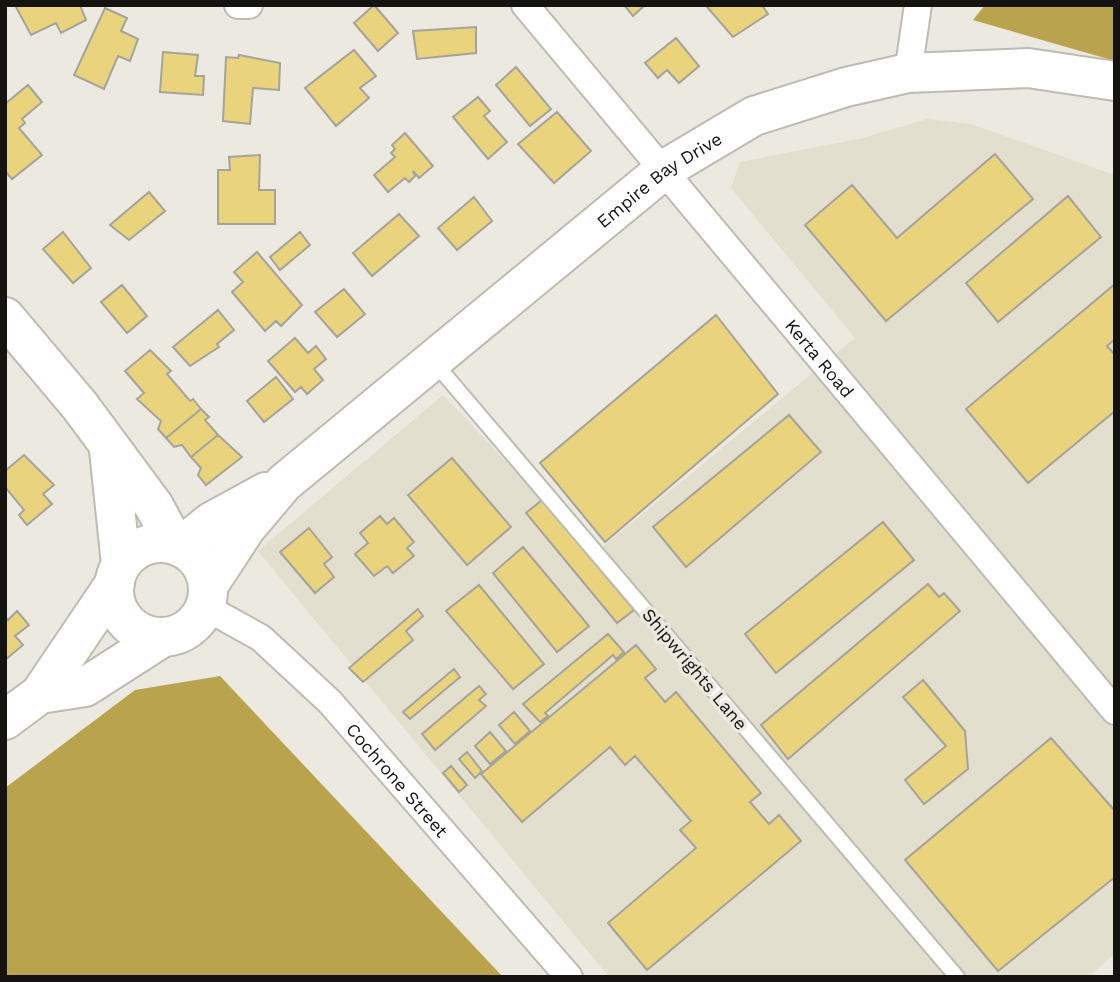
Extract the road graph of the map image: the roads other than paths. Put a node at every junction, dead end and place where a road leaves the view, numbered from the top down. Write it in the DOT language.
graph roads {
  1 [pos="238,5"];
  2 [pos="249,5"];
  3 [pos="525,5"];
  4 [pos="918,5"];
  5 [pos="908,74"];
  6 [pos="1115,81"];
  7 [pos="665,169"];
  8 [pos="5,317"];
  9 [pos="434,362"];
  10 [pos="109,448"];
  11 [pos="284,483"];
  12 [pos="177,546"];
  13 [pos="118,574"];
  14 [pos="207,596"];
  15 [pos="163,637"];
  16 [pos="40,694"];
  17 [pos="1115,711"];
  18 [pos="5,720"];
  19 [pos="569,977"];
  20 [pos="957,977"];
  1 -- 2 [label="street"];
  3 -- 7 [label="street, Kerta Road"];
  4 -- 5 [label="street"];
  5 -- 6 [label="main road, Empire Bay Drive"];
  5 -- 7 [label="main road, Empire Bay Drive"];
  7 -- 9 [label="main road, Empire Bay Drive"];
  7 -- 17 [label="street, Kerta Road"];
  8 -- 10 [label="main road"];
  9 -- 11 [label="main road, Empire Bay Drive"];
  9 -- 20 [label="lane, Shipwrights Lane"];
  10 -- 12 [label="main road"];
  10 -- 13 [label="main road"];
  11 -- 12 [label="main road, Empire Bay Drive"];
  11 -- 14 [label="main road, Empire Bay Drive"];
  12 -- 13 [label="main road"];
  12 -- 14 [label="main road"];
  13 -- 15 [label="main road"];
  13 -- 16 [label="main road"];
  14 -- 15 [label="main road"];
  14 -- 19 [label="street, Cochrone Street"];
  15 -- 16 [label="main road"];
  16 -- 18 [label="main road"];
}
